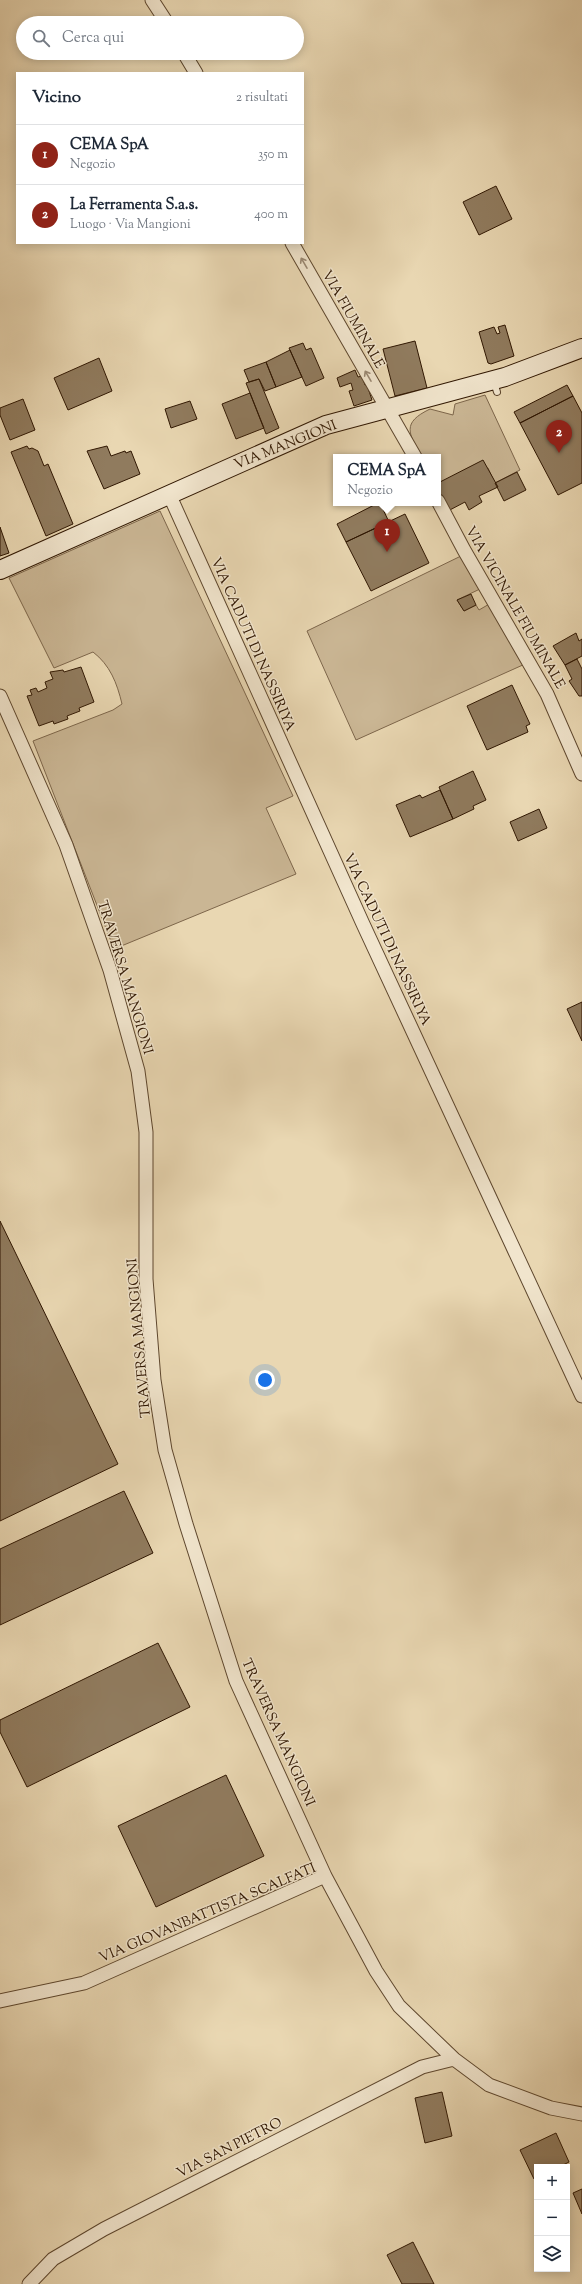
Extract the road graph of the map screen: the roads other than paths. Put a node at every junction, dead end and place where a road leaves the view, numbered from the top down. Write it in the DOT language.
graph roads {
  1 [pos="152,0"];
  2 [pos="162,16"];
  3 [pos="188,60"];
  4 [pos="195,72"];
  5 [pos="293,244"];
  6 [pos="582,348"];
  7 [pos="387,410"];
  8 [pos="413,454"];
  9 [pos="169,494"];
  10 [pos="441,506"];
  11 [pos="0,570"];
  12 [pos="0,696"];
  13 [pos="582,774"];
  14 [pos="582,1396"];
  15 [pos="325,1876"];
  16 [pos="0,2001"];
  17 [pos="454,2059"];
  18 [pos="582,2114"];
  19 [pos="29,2284"];
  1 -- 2 [label="street"];
  3 -- 4 [label="street"];
  7 -- 5 [label="street, VIA FIUMINALE, one-way"];
  6 -- 7 [label="street, VIA MANGIONI"];
  7 -- 8 [label="street"];
  7 -- 9 [label="street, VIA MANGIONI"];
  9 -- 11 [label="street, VIA MANGIONI"];
  9 -- 14 [label="street, VIA CADUTI DI NASSIRIYA"];
  10 -- 13 [label="street, VIA VICINALE FIUMINALE"];
  12 -- 15 [label="street, TRAVERSA MANGIONI"];
  15 -- 16 [label="street, VIA GIOVANBATTISTA SCALFATI"];
  15 -- 17 [label="street, VIA GIOVANBATTISTA SCALFATI"];
  17 -- 18 [label="street, VIA GIOVANBATTISTA SCALFATI"];
  17 -- 19 [label="street, VIA SAN PIETRO"];
}
